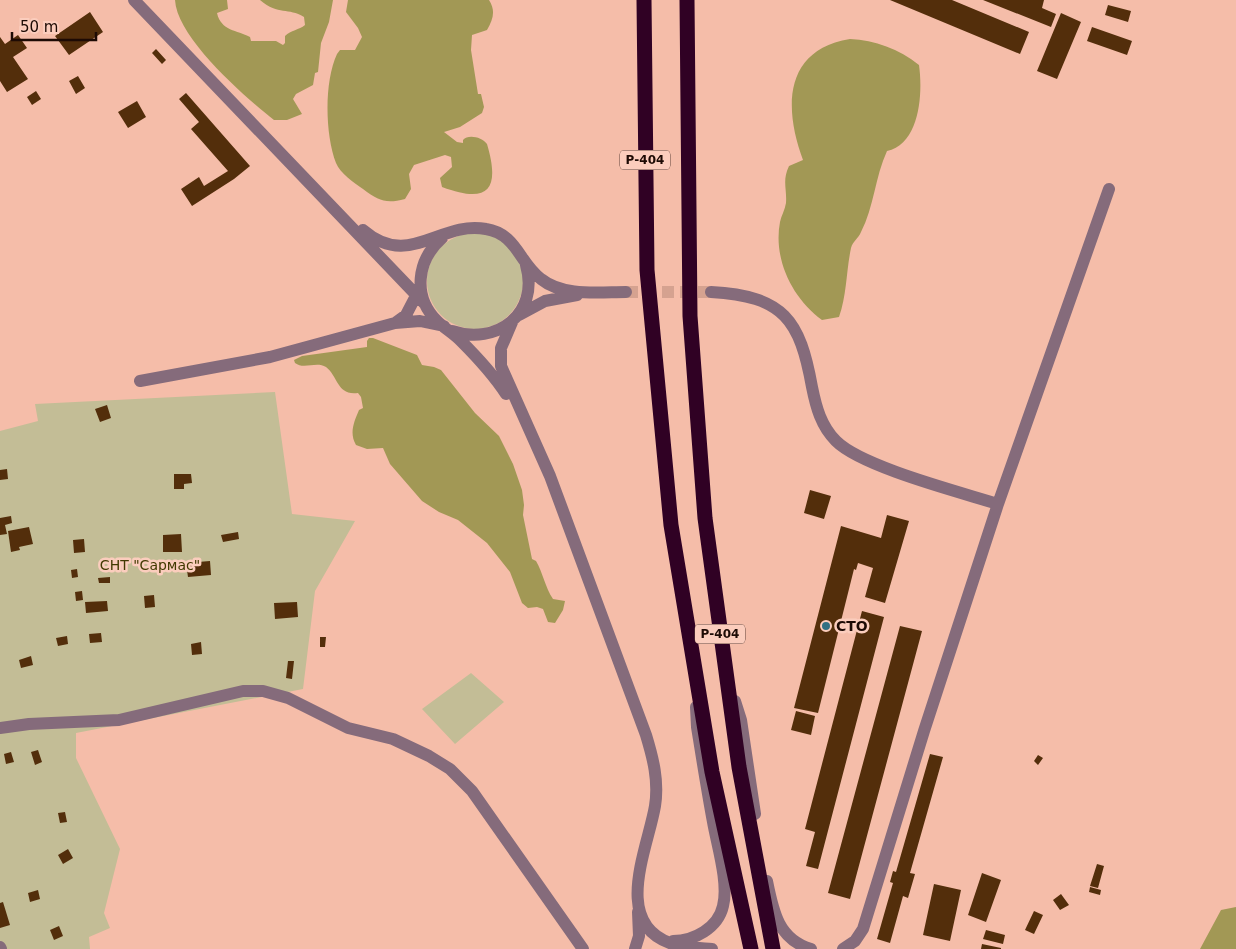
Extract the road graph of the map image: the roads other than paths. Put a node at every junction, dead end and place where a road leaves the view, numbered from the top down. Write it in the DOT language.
graph roads {
  1 [pos="134,0"];
  2 [pos="644,0"];
  3 [pos="688,0"];
  4 [pos="1108,190"];
  5 [pos="321,194"];
  6 [pos="452,232"];
  7 [pos="521,254"];
  8 [pos="597,292"];
  9 [pos="626,292"];
  10 [pos="711,292"];
  11 [pos="421,295"];
  12 [pos="514,318"];
  13 [pos="395,322"];
  14 [pos="447,328"];
  15 [pos="140,381"];
  16 [pos="523,418"];
  17 [pos="998,504"];
  18 [pos="725,670"];
  19 [pos="694,674"];
  20 [pos="0,728"];
  21 [pos="637,900"];
  22 [pos="662,938"];
  23 [pos="693,948"];
  24 [pos="583,949"];
  25 [pos="636,949"];
  26 [pos="712,949"];
  27 [pos="751,949"];
  28 [pos="773,949"];
  29 [pos="811,949"];
  30 [pos="843,949"];
  1 -- 5 [label="street"];
  2 -- 19 [label="highway, Р-404"];
  3 -- 18 [label="highway, Р-404"];
  4 -- 17 [label="street"];
  5 -- 6 [label="street"];
  5 -- 11 [label="street"];
  6 -- 7 [label="street"];
  6 -- 11 [label="street"];
  7 -- 8 [label="street"];
  7 -- 12 [label="street"];
  8 -- 9 [label="street"];
  8 -- 12 [label="street"];
  10 -- 17 [label="street"];
  11 -- 13 [label="street"];
  11 -- 14 [label="street"];
  12 -- 14 [label="street"];
  12 -- 16 [label="street"];
  13 -- 14 [label="street"];
  13 -- 15 [label="street"];
  14 -- 16 [label="street"];
  16 -- 21 [label="street"];
  17 -- 30 [label="street"];
  18 -- 28 [label="highway, Р-404"];
  18 -- 29 [label="street"];
  19 -- 22 [label="street"];
  19 -- 27 [label="highway, Р-404"];
  20 -- 24 [label="street"];
  21 -- 22 [label="street"];
  21 -- 25 [label="street"];
  22 -- 23 [label="street"];
  23 -- 26 [label="street"];
}
